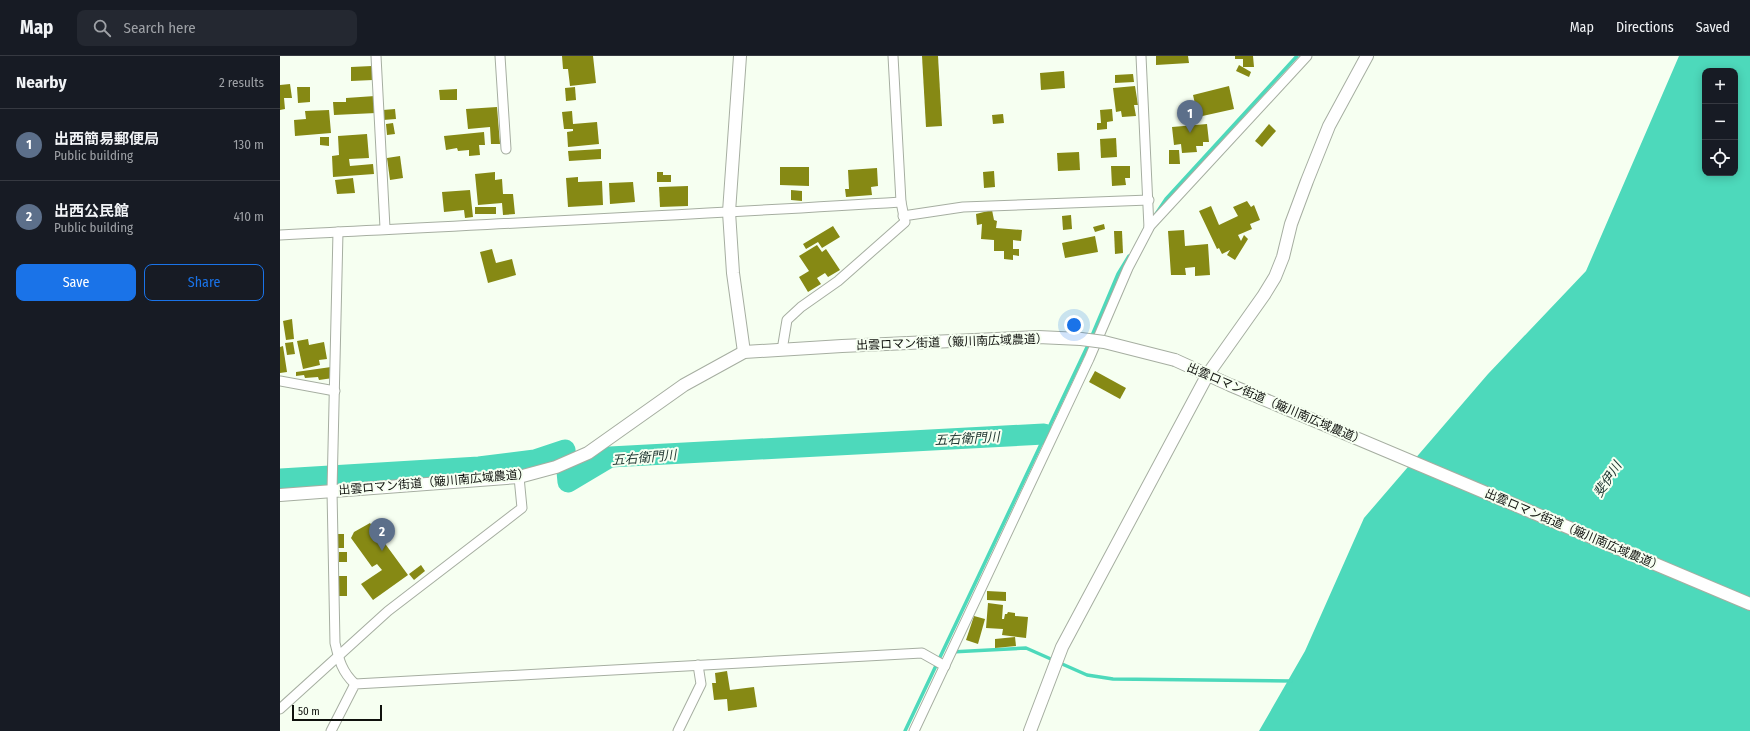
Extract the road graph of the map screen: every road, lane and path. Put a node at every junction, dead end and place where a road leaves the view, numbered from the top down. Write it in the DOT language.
graph roads {
  1 [pos="376,56"];
  2 [pos="500,56"];
  3 [pos="740,56"];
  4 [pos="893,56"];
  5 [pos="1141,56"];
  6 [pos="1307,56"];
  7 [pos="1367,56"];
  8 [pos="506,149"];
  9 [pos="1149,200"];
  10 [pos="901,202"];
  11 [pos="729,212"];
  12 [pos="903,216"];
  13 [pos="1149,227"];
  14 [pos="385,228"];
  15 [pos="338,232"];
  16 [pos="280,235"];
  17 [pos="782,350"];
  18 [pos="744,352"];
  19 [pos="1208,374"];
  20 [pos="280,381"];
  21 [pos="335,391"];
  22 [pos="519,476"];
  23 [pos="332,491"];
  24 [pos="280,495"];
  25 [pos="1750,604"];
  26 [pos="338,658"];
  27 [pos="698,665"];
  28 [pos="945,666"];
  29 [pos="355,684"];
  30 [pos="280,709"];
  31 [pos="331,731"];
  32 [pos="678,731"];
  33 [pos="914,731"];
  34 [pos="1030,731"];
  1 -- 14 [label="street"];
  2 -- 8 [label="street"];
  3 -- 11 [label="street"];
  4 -- 10 [label="street"];
  5 -- 9 [label="street"];
  6 -- 13 [label="street"];
  7 -- 19 [label="street"];
  9 -- 12 [label="street"];
  9 -- 13 [label="street"];
  10 -- 11 [label="street"];
  10 -- 12 [label="street"];
  11 -- 14 [label="street"];
  11 -- 18 [label="street"];
  12 -- 17 [label="street"];
  13 -- 28 [label="street"];
  14 -- 15 [label="street"];
  15 -- 16 [label="street"];
  15 -- 21 [label="street"];
  17 -- 18 [label="street, 出雲ロマン街道（簸川南広域農道）"];
  17 -- 19 [label="street, 出雲ロマン街道（簸川南広域農道）, bridge"];
  18 -- 22 [label="street, 出雲ロマン街道（簸川南広域農道）"];
  19 -- 25 [label="street, 出雲ロマン街道（簸川南広域農道）"];
  19 -- 34 [label="street"];
  20 -- 21 [label="street"];
  21 -- 23 [label="street"];
  22 -- 23 [label="street, 出雲ロマン街道（簸川南広域農道）"];
  22 -- 26 [label="street"];
  23 -- 24 [label="street, 出雲ロマン街道（簸川南広域農道）"];
  23 -- 26 [label="street"];
  26 -- 29 [label="street"];
  26 -- 30 [label="street"];
  27 -- 28 [label="street"];
  27 -- 29 [label="street"];
  27 -- 32 [label="street"];
  28 -- 33 [label="street"];
  29 -- 31 [label="street"];
}
